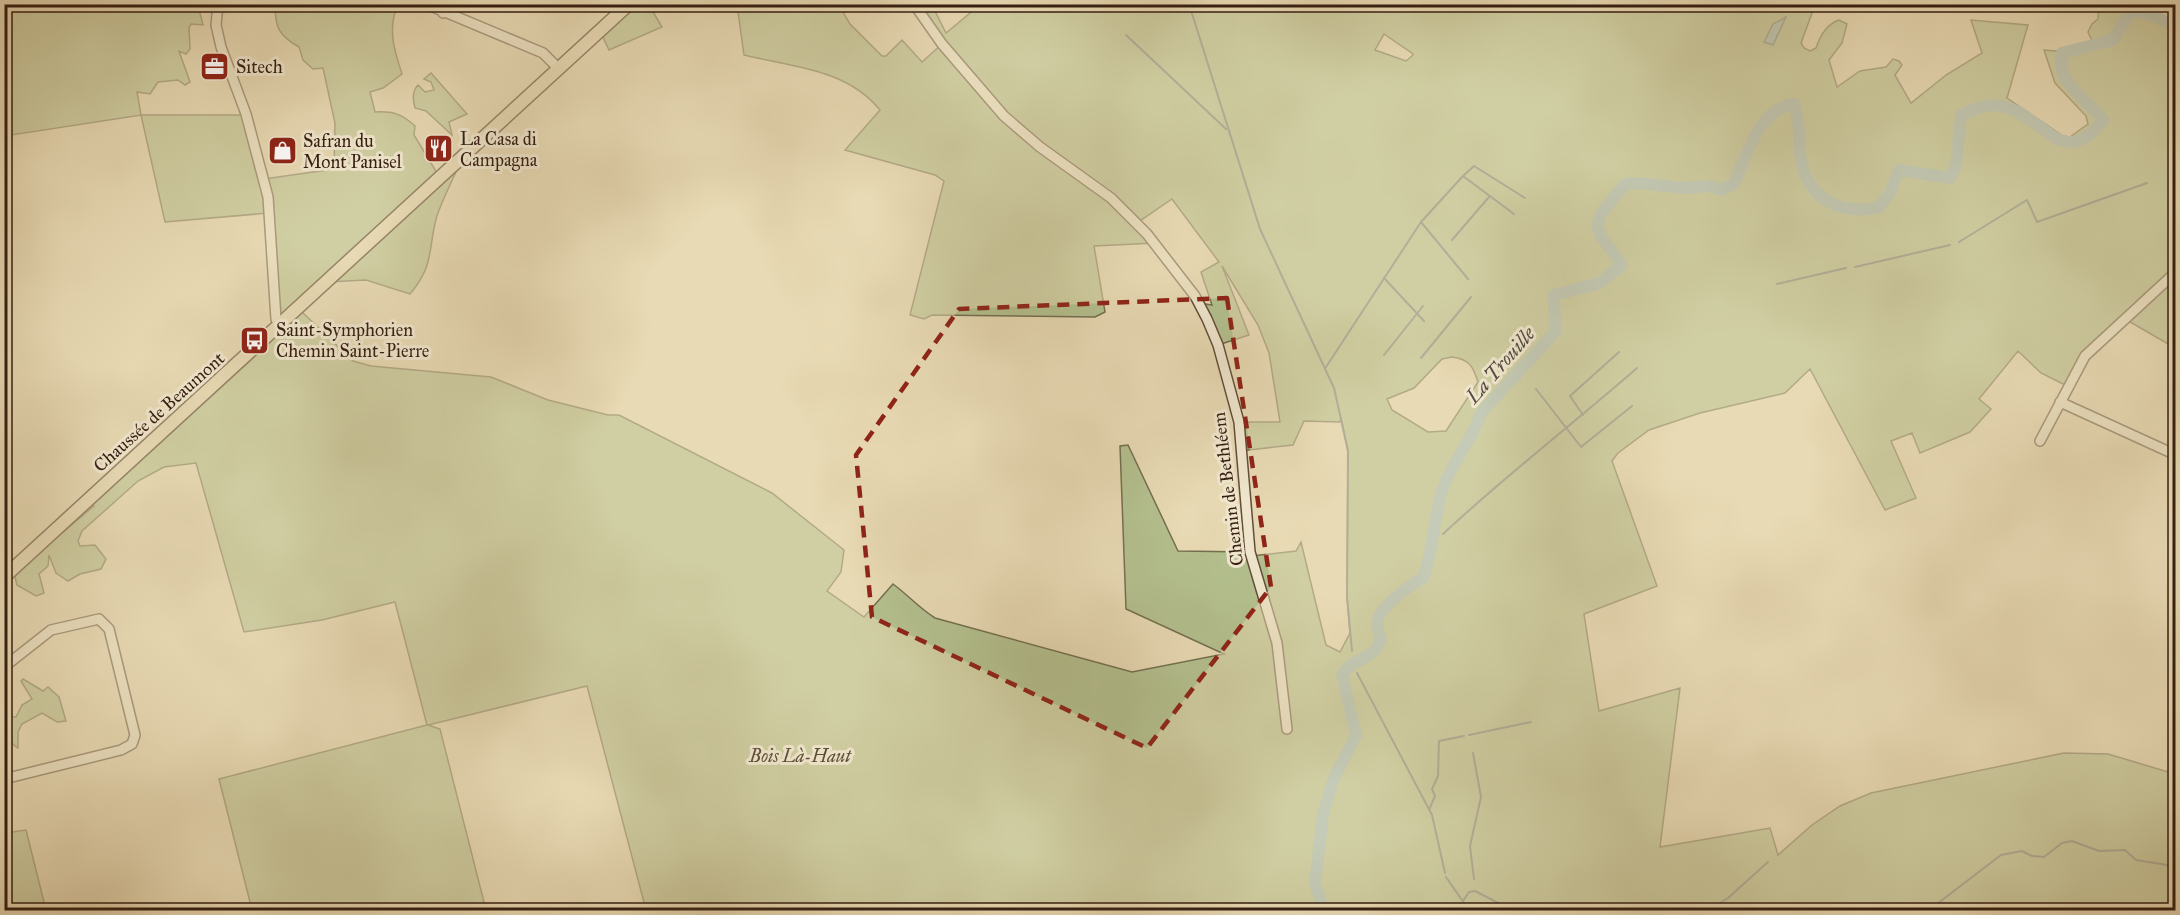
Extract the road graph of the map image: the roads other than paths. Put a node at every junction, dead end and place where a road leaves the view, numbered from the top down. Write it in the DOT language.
graph roads {
  1 [pos="218,4"];
  2 [pos="426,4"];
  3 [pos="452,4"];
  4 [pos="629,4"];
  5 [pos="914,4"];
  6 [pos="443,13"];
  7 [pos="559,69"];
  8 [pos="2175,272"];
  9 [pos="279,326"];
  10 [pos="2061,402"];
  11 [pos="2040,441"];
  12 [pos="2175,455"];
  13 [pos="4,577"];
  14 [pos="4,667"];
  15 [pos="1287,729"];
  16 [pos="4,779"];
  1 -- 9 [label="street"];
  2 -- 6 [label="street"];
  3 -- 6 [label="street"];
  4 -- 7 [label="main road, Chaussée de Beaumont"];
  5 -- 15 [label="street, Chemin de Bethléem"];
  6 -- 7 [label="street"];
  7 -- 9 [label="main road, Chaussée de Beaumont"];
  8 -- 10 [label="street"];
  9 -- 13 [label="main road, Chaussée de Beaumont"];
  10 -- 11 [label="street"];
  10 -- 12 [label="street"];
  14 -- 16 [label="street"];
}
